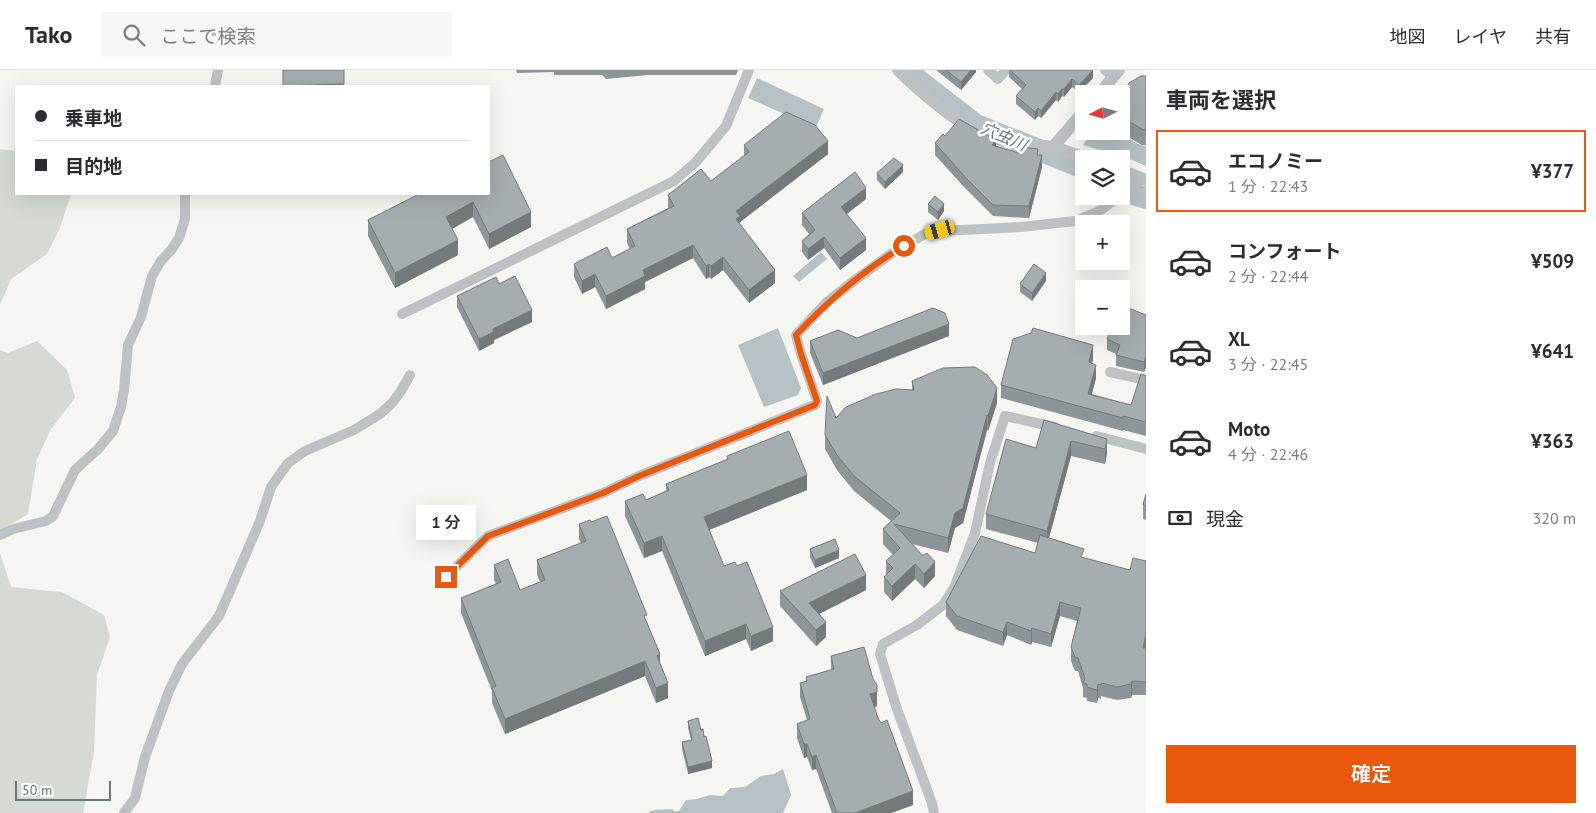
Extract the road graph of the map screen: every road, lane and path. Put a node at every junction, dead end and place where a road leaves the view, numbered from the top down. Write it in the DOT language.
graph roads {
  1 [pos="218,70"];
  2 [pos="749,70"];
  3 [pos="898,70"];
  4 [pos="988,70"];
  5 [pos="1006,70"];
  6 [pos="1112,72"];
  7 [pos="215,85"];
  8 [pos="1104,85"];
  9 [pos="1075,121"];
  10 [pos="1053,147"];
  11 [pos="1075,155"];
  12 [pos="1130,174"];
  13 [pos="1144,179"];
  14 [pos="1130,188"];
  15 [pos="185,195"];
  16 [pos="1107,205"];
  17 [pos="402,314"];
  18 [pos="1110,372"];
  19 [pos="410,375"];
  20 [pos="1146,380"];
  21 [pos="1063,428"];
  22 [pos="1082,433"];
  23 [pos="1146,449"];
  24 [pos="0,535"];
  25 [pos="446,577"];
  26 [pos="124,813"];
  27 [pos="934,813"];
  1 -- 7 [label="street"];
  2 -- 17 [label="street"];
  3 -- 10 [label="street"];
  4 -- 5 [label="street"];
  6 -- 8 [label="street"];
  9 -- 10 [label="street"];
  10 -- 11 [label="street"];
  12 -- 13 [label="street"];
  13 -- 14 [label="street"];
  15 -- 24 [label="street"];
  16 -- 25 [label="street"];
  18 -- 20 [label="street"];
  19 -- 26 [label="street"];
  21 -- 27 [label="street"];
  22 -- 23 [label="street"];
}
